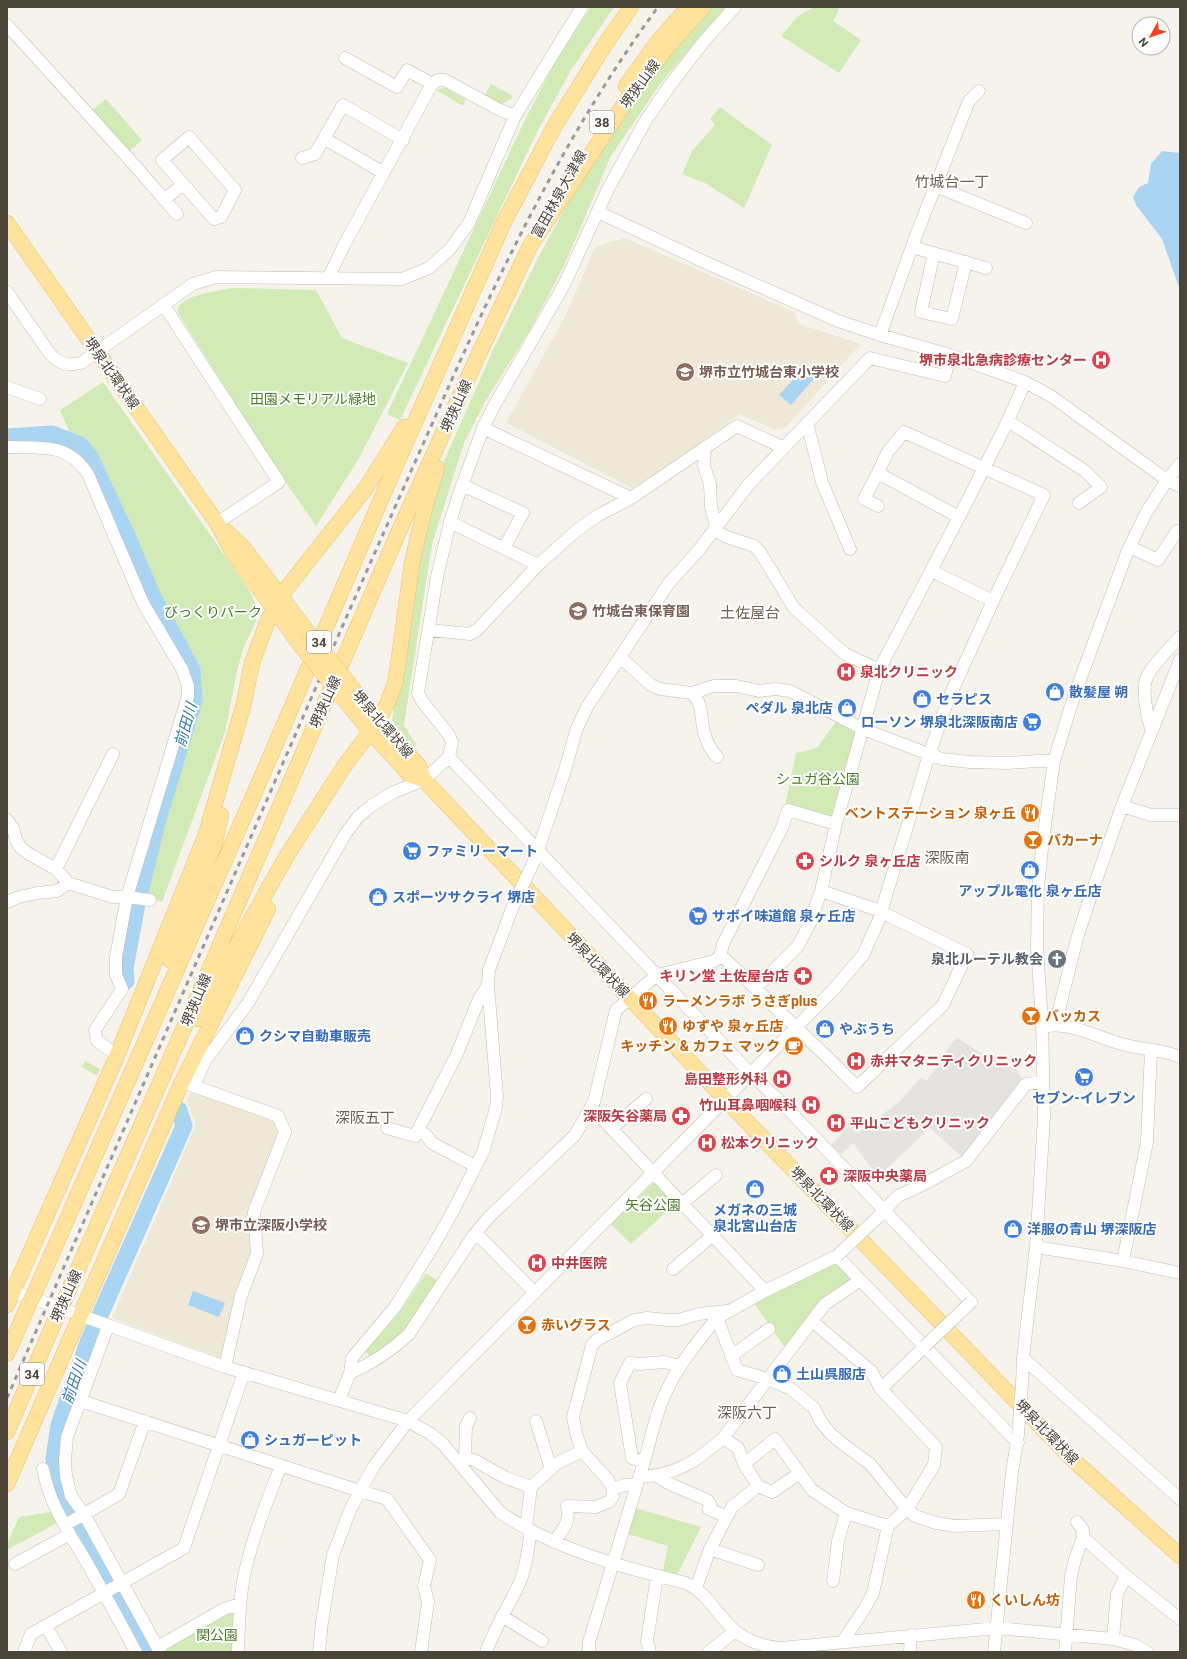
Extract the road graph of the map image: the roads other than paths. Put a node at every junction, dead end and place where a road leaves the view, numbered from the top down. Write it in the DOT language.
graph roads {
  1 [pos="581,7"];
  2 [pos="631,7"];
  3 [pos="688,7"];
  4 [pos="703,7"];
  5 [pos="735,7"];
  6 [pos="7,25"];
  7 [pos="345,58"];
  8 [pos="432,84"];
  9 [pos="979,91"];
  10 [pos="516,116"];
  11 [pos="325,139"];
  12 [pos="403,140"];
  13 [pos="302,158"];
  14 [pos="384,173"];
  15 [pos="183,184"];
  16 [pos="935,186"];
  17 [pos="164,200"];
  18 [pos="598,212"];
  19 [pos="177,214"];
  20 [pos="7,223"];
  21 [pos="1026,223"];
  22 [pos="530,246"];
  23 [pos="912,247"];
  24 [pos="934,253"];
  25 [pos="966,262"];
  26 [pos="986,268"];
  27 [pos="329,277"];
  28 [pos="7,292"];
  29 [pos="163,304"];
  30 [pos="880,336"];
  31 [pos="97,351"];
  32 [pos="950,355"];
  33 [pos="476,360"];
  34 [pos="1025,382"];
  35 [pos="7,387"];
  36 [pos="431,389"];
  37 [pos="40,399"];
  38 [pos="1008,421"];
  39 [pos="807,423"];
  40 [pos="483,428"];
  41 [pos="7,447"];
  42 [pos="784,448"];
  43 [pos="705,449"];
  44 [pos="1180,464"];
  45 [pos="984,468"];
  46 [pos="878,473"];
  47 [pos="1167,480"];
  48 [pos="462,485"];
  49 [pos="1180,486"];
  50 [pos="631,498"];
  51 [pos="1079,503"];
  52 [pos="878,506"];
  53 [pos="960,517"];
  54 [pos="450,522"];
  55 [pos="217,523"];
  56 [pos="715,528"];
  57 [pos="1180,532"];
  58 [pos="1130,547"];
  59 [pos="504,548"];
  60 [pos="850,549"];
  61 [pos="538,565"];
  62 [pos="932,571"];
  63 [pos="993,601"];
  64 [pos="278,604"];
  65 [pos="429,630"];
  66 [pos="1180,637"];
  67 [pos="620,657"];
  68 [pos="1180,660"];
  69 [pos="879,670"];
  70 [pos="346,691"];
  71 [pos="692,693"];
  72 [pos="243,707"];
  73 [pos="374,726"];
  74 [pos="864,729"];
  75 [pos="1152,731"];
  76 [pos="113,754"];
  77 [pos="929,755"];
  78 [pos="449,757"];
  79 [pos="717,757"];
  80 [pos="1054,761"];
  81 [pos="424,780"];
  82 [pos="1122,806"];
  83 [pos="1180,815"];
  84 [pos="7,820"];
  85 [pos="836,824"];
  86 [pos="536,856"];
  87 [pos="286,857"];
  88 [pos="56,869"];
  89 [pos="68,883"];
  90 [pos="820,891"];
  91 [pos="128,897"];
  92 [pos="147,900"];
  93 [pos="7,902"];
  94 [pos="882,912"];
  95 [pos="720,956"];
  96 [pos="656,975"];
  97 [pos="488,985"];
  98 [pos="755,988"];
  99 [pos="629,997"];
  100 [pos="1055,1025"];
  101 [pos="1042,1026"];
  102 [pos="795,1028"];
  103 [pos="149,1032"];
  104 [pos="1151,1050"];
  105 [pos="117,1055"];
  106 [pos="1180,1057"];
  107 [pos="750,1072"];
  108 [pos="1043,1082"];
  109 [pos="188,1084"];
  110 [pos="646,1099"];
  111 [pos="725,1099"];
  112 [pos="591,1107"];
  113 [pos="387,1128"];
  114 [pos="612,1128"];
  115 [pos="425,1134"];
  116 [pos="126,1161"];
  117 [pos="476,1166"];
  118 [pos="653,1172"];
  119 [pos="716,1175"];
  120 [pos="683,1203"];
  121 [pos="881,1213"];
  122 [pos="476,1233"];
  123 [pos="713,1235"];
  124 [pos="1036,1246"];
  125 [pos="837,1256"];
  126 [pos="1123,1260"];
  127 [pos="673,1269"];
  128 [pos="1180,1273"];
  129 [pos="860,1281"];
  130 [pos="765,1291"];
  131 [pos="534,1292"];
  132 [pos="9,1295"];
  133 [pos="730,1311"];
  134 [pos="85,1318"];
  135 [pos="717,1318"];
  136 [pos="812,1321"];
  137 [pos="107,1326"];
  138 [pos="769,1329"];
  139 [pos="925,1346"];
  140 [pos="7,1354"];
  141 [pos="731,1356"];
  142 [pos="1023,1358"];
  143 [pos="680,1366"];
  144 [pos="225,1367"];
  145 [pos="244,1372"];
  146 [pos="350,1373"];
  147 [pos="768,1379"];
  148 [pos="881,1389"];
  149 [pos="338,1400"];
  150 [pos="81,1401"];
  151 [pos="470,1418"];
  152 [pos="145,1421"];
  153 [pos="408,1421"];
  154 [pos="536,1421"];
  155 [pos="7,1432"];
  156 [pos="723,1438"];
  157 [pos="1018,1438"];
  158 [pos="219,1445"];
  159 [pos="582,1451"];
  160 [pos="462,1460"];
  161 [pos="644,1462"];
  162 [pos="744,1464"];
  163 [pos="281,1465"];
  164 [pos="43,1469"];
  165 [pos="551,1469"];
  166 [pos="800,1474"];
  167 [pos="657,1476"];
  168 [pos="638,1481"];
  169 [pos="7,1484"];
  170 [pos="758,1486"];
  171 [pos="531,1487"];
  172 [pos="613,1489"];
  173 [pos="360,1491"];
  174 [pos="1180,1499"];
  175 [pos="907,1508"];
  176 [pos="846,1513"];
  177 [pos="83,1515"];
  178 [pos="727,1517"];
  179 [pos="1077,1522"];
  180 [pos="1007,1524"];
  181 [pos="888,1526"];
  182 [pos="67,1528"];
  183 [pos="528,1529"];
  184 [pos="1083,1537"];
  185 [pos="554,1542"];
  186 [pos="710,1549"];
  187 [pos="1180,1556"];
  188 [pos="15,1564"];
  189 [pos="612,1564"];
  190 [pos="758,1565"];
  191 [pos="657,1576"];
  192 [pos="1126,1576"];
  193 [pos="833,1581"];
  194 [pos="122,1584"];
  195 [pos="696,1588"];
  196 [pos="104,1593"];
  197 [pos="240,1604"];
  198 [pos="502,1616"];
  199 [pos="1180,1619"];
  200 [pos="46,1626"];
  201 [pos="997,1628"];
  202 [pos="735,1631"];
  203 [pos="911,1635"];
  204 [pos="1066,1635"];
  205 [pos="1113,1640"];
  206 [pos="542,1641"];
  207 [pos="836,1645"];
  208 [pos="159,1649"];
  209 [pos="24,1652"];
  210 [pos="60,1652"];
  211 [pos="136,1652"];
  212 [pos="238,1652"];
  213 [pos="319,1652"];
  214 [pos="422,1652"];
  215 [pos="486,1652"];
  216 [pos="589,1652"];
  217 [pos="650,1652"];
  218 [pos="709,1652"];
  219 [pos="910,1652"];
  220 [pos="994,1652"];
  221 [pos="1065,1652"];
  222 [pos="1147,1652"];
  1 -- 10 [label="street"];
  2 -- 36 [label="main road, 堺狭山線 / 34"];
  3 -- 22 [label="main road, 富田林泉大津線 / 38"];
  4 -- 22 [label="main road, 堺狭山線"];
  5 -- 18 [label="street"];
  6 -- 17 [label="street"];
  7 -- 8 [label="street"];
  8 -- 10 [label="street"];
  8 -- 12 [label="street"];
  9 -- 16 [label="street"];
  10 -- 27 [label="street"];
  11 -- 12 [label="street"];
  11 -- 13 [label="street"];
  11 -- 14 [label="street"];
  12 -- 14 [label="street"];
  14 -- 27 [label="street"];
  15 -- 15 [label="street"];
  15 -- 17 [label="street"];
  16 -- 21 [label="street"];
  16 -- 23 [label="street"];
  17 -- 19 [label="street"];
  18 -- 30 [label="street"];
  18 -- 40 [label="street"];
  20 -- 31 [label="main road, 堺泉北環状線"];
  22 -- 33 [label="main road, 堺狭山線 / 34"];
  23 -- 24 [label="street"];
  23 -- 30 [label="street"];
  24 -- 25 [label="street"];
  24 -- 25 [label="street"];
  25 -- 26 [label="street"];
  27 -- 29 [label="street"];
  28 -- 31 [label="street"];
  29 -- 31 [label="street"];
  29 -- 55 [label="street"];
  30 -- 32 [label="street"];
  31 -- 55 [label="main road, 堺泉北環状線"];
  32 -- 34 [label="street"];
  32 -- 39 [label="street"];
  33 -- 73 [label="main road"];
  33 -- 116 [label="main road, 堺狭山線 / 34"];
  34 -- 38 [label="street"];
  34 -- 47 [label="street"];
  35 -- 37 [label="street"];
  36 -- 64 [label="main road"];
  36 -- 103 [label="main road, 堺狭山線 / 34"];
  38 -- 45 [label="street"];
  38 -- 51 [label="street"];
  39 -- 42 [label="street"];
  39 -- 60 [label="street"];
  40 -- 48 [label="street"];
  40 -- 50 [label="street"];
  41 -- 91 [label="street"];
  42 -- 43 [label="street"];
  42 -- 56 [label="street"];
  43 -- 50 [label="street"];
  43 -- 56 [label="street"];
  44 -- 47 [label="street"];
  45 -- 46 [label="street"];
  45 -- 53 [label="street"];
  45 -- 63 [label="street"];
  46 -- 52 [label="street"];
  46 -- 53 [label="street"];
  47 -- 49 [label="street"];
  47 -- 58 [label="street"];
  48 -- 54 [label="street"];
  48 -- 59 [label="street"];
  50 -- 61 [label="street"];
  53 -- 62 [label="street"];
  54 -- 59 [label="street"];
  54 -- 65 [label="street"];
  55 -- 64 [label="main road, 堺泉北環状線"];
  56 -- 67 [label="street"];
  56 -- 69 [label="street"];
  57 -- 58 [label="street"];
  58 -- 80 [label="street"];
  59 -- 61 [label="street"];
  61 -- 65 [label="street"];
  62 -- 63 [label="street"];
  62 -- 69 [label="street"];
  63 -- 77 [label="street"];
  64 -- 70 [label="main road, 堺泉北環状線, bridge"];
  64 -- 70 [label="main road, 堺泉北環状線, bridge"];
  64 -- 72 [label="main road"];
  65 -- 78 [label="street"];
  66 -- 75 [label="street"];
  67 -- 71 [label="street"];
  67 -- 86 [label="street"];
  68 -- 75 [label="street"];
  69 -- 74 [label="street"];
  70 -- 73 [label="main road, 堺泉北環状線"];
  71 -- 74 [label="street"];
  71 -- 79 [label="street"];
  72 -- 103 [label="main road"];
  72 -- 105 [label="main road"];
  73 -- 81 [label="main road, 堺泉北環状線"];
  73 -- 87 [label="main road"];
  74 -- 77 [label="street"];
  74 -- 85 [label="street"];
  75 -- 82 [label="street"];
  76 -- 88 [label="street"];
  77 -- 80 [label="street"];
  77 -- 94 [label="street"];
  78 -- 81 [label="street"];
  78 -- 86 [label="street"];
  80 -- 101 [label="street"];
  81 -- 99 [label="main road, 堺泉北環状線"];
  81 -- 109 [label="street"];
  82 -- 83 [label="street"];
  82 -- 100 [label="street"];
  84 -- 88 [label="street"];
  85 -- 90 [label="street"];
  85 -- 95 [label="street"];
  86 -- 96 [label="street"];
  86 -- 97 [label="street, bridge"];
  87 -- 109 [label="main road"];
  87 -- 116 [label="main road"];
  88 -- 89 [label="street"];
  89 -- 91 [label="street"];
  89 -- 93 [label="street"];
  90 -- 94 [label="street"];
  90 -- 98 [label="street"];
  91 -- 92 [label="street"];
  91 -- 105 [label="street"];
  94 -- 102 [label="street"];
  94 -- 102 [label="street"];
  95 -- 96 [label="street"];
  95 -- 98 [label="street"];
  96 -- 99 [label="street"];
  96 -- 107 [label="street"];
  97 -- 113 [label="street"];
  97 -- 117 [label="street"];
  98 -- 102 [label="street"];
  99 -- 111 [label="main road, 堺泉北環状線"];
  99 -- 112 [label="street"];
  100 -- 101 [label="street"];
  100 -- 104 [label="street"];
  101 -- 108 [label="street"];
  102 -- 107 [label="street"];
  103 -- 140 [label="main road, 堺狭山線 / 34, bridge"];
  104 -- 106 [label="street"];
  104 -- 126 [label="street"];
  105 -- 132 [label="main road"];
  107 -- 111 [label="street"];
  107 -- 121 [label="street"];
  108 -- 121 [label="street"];
  108 -- 124 [label="street"];
  109 -- 134 [label="main road"];
  109 -- 144 [label="street"];
  110 -- 114 [label="street"];
  111 -- 118 [label="street"];
  111 -- 187 [label="main road, 堺泉北環状線"];
  112 -- 114 [label="street"];
  112 -- 122 [label="street"];
  114 -- 118 [label="street"];
  115 -- 117 [label="street"];
  116 -- 155 [label="main road, 堺狭山線 / 34, bridge"];
  117 -- 146 [label="street"];
  118 -- 120 [label="street"];
  118 -- 131 [label="street"];
  119 -- 120 [label="street"];
  120 -- 123 [label="street"];
  121 -- 125 [label="street, bridge"];
  121 -- 139 [label="street, bridge"];
  122 -- 131 [label="street"];
  122 -- 146 [label="street"];
  123 -- 127 [label="street"];
  123 -- 130 [label="street"];
  124 -- 126 [label="street"];
  124 -- 142 [label="street"];
  125 -- 129 [label="street"];
  125 -- 130 [label="street"];
  126 -- 128 [label="street"];
  129 -- 136 [label="street"];
  129 -- 139 [label="street"];
  130 -- 133 [label="street"];
  131 -- 153 [label="street"];
  132 -- 134 [label="street"];
  133 -- 135 [label="street"];
  133 -- 159 [label="street"];
  134 -- 137 [label="street"];
  134 -- 169 [label="main road"];
  135 -- 141 [label="street"];
  135 -- 143 [label="street"];
  136 -- 147 [label="street"];
  136 -- 148 [label="street"];
  137 -- 144 [label="street"];
  137 -- 150 [label="street"];
  138 -- 141 [label="street"];
  139 -- 148 [label="street"];
  139 -- 157 [label="street"];
  141 -- 147 [label="street"];
  142 -- 157 [label="street, bridge"];
  142 -- 174 [label="street"];
  143 -- 161 [label="street"];
  143 -- 161 [label="street"];
  144 -- 145 [label="street"];
  145 -- 149 [label="street"];
  145 -- 158 [label="street"];
  146 -- 149 [label="street"];
  147 -- 156 [label="street"];
  147 -- 175 [label="street"];
  148 -- 175 [label="street"];
  149 -- 153 [label="street"];
  150 -- 152 [label="street"];
  150 -- 177 [label="street"];
  151 -- 160 [label="street"];
  152 -- 158 [label="street"];
  152 -- 177 [label="street"];
  153 -- 160 [label="street"];
  153 -- 173 [label="street"];
  154 -- 165 [label="street"];
  156 -- 162 [label="street"];
  156 -- 167 [label="street"];
  157 -- 180 [label="street"];
  158 -- 163 [label="street"];
  158 -- 194 [label="street"];
  159 -- 165 [label="street"];
  159 -- 172 [label="street"];
  160 -- 171 [label="street"];
  160 -- 183 [label="street"];
  161 -- 168 [label="street"];
  162 -- 166 [label="street"];
  162 -- 170 [label="street"];
  163 -- 173 [label="street"];
  163 -- 197 [label="street"];
  164 -- 182 [label="street"];
  165 -- 171 [label="street"];
  166 -- 170 [label="street"];
  166 -- 176 [label="street"];
  167 -- 168 [label="street"];
  167 -- 178 [label="street"];
  168 -- 172 [label="street"];
  168 -- 189 [label="street"];
  170 -- 178 [label="street"];
  171 -- 183 [label="street"];
  172 -- 185 [label="street"];
  173 -- 213 [label="street"];
  173 -- 214 [label="street"];
  175 -- 180 [label="street"];
  175 -- 181 [label="street"];
  176 -- 181 [label="street"];
  176 -- 193 [label="street"];
  177 -- 182 [label="street"];
  177 -- 194 [label="street"];
  178 -- 186 [label="street"];
  179 -- 184 [label="street"];
  180 -- 201 [label="street"];
  181 -- 207 [label="street"];
  182 -- 188 [label="street"];
  182 -- 196 [label="street"];
  183 -- 185 [label="street"];
  183 -- 198 [label="street"];
  184 -- 192 [label="street"];
  184 -- 204 [label="street"];
  185 -- 189 [label="street"];
  186 -- 190 [label="street"];
  186 -- 195 [label="street"];
  189 -- 191 [label="street"];
  189 -- 216 [label="street"];
  191 -- 195 [label="street"];
  191 -- 217 [label="street"];
  192 -- 199 [label="street"];
  192 -- 205 [label="street"];
  194 -- 196 [label="street"];
  194 -- 208 [label="street"];
  195 -- 202 [label="street"];
  196 -- 200 [label="street"];
  196 -- 211 [label="street"];
  197 -- 208 [label="street"];
  197 -- 212 [label="street"];
  198 -- 206 [label="street"];
  198 -- 215 [label="street"];
  200 -- 209 [label="street"];
  200 -- 210 [label="street"];
  201 -- 203 [label="street"];
  201 -- 204 [label="street"];
  201 -- 220 [label="street"];
  202 -- 207 [label="street"];
  202 -- 218 [label="street"];
  203 -- 207 [label="street"];
  203 -- 219 [label="street"];
  204 -- 205 [label="street"];
  204 -- 221 [label="street"];
  205 -- 222 [label="street"];
}
